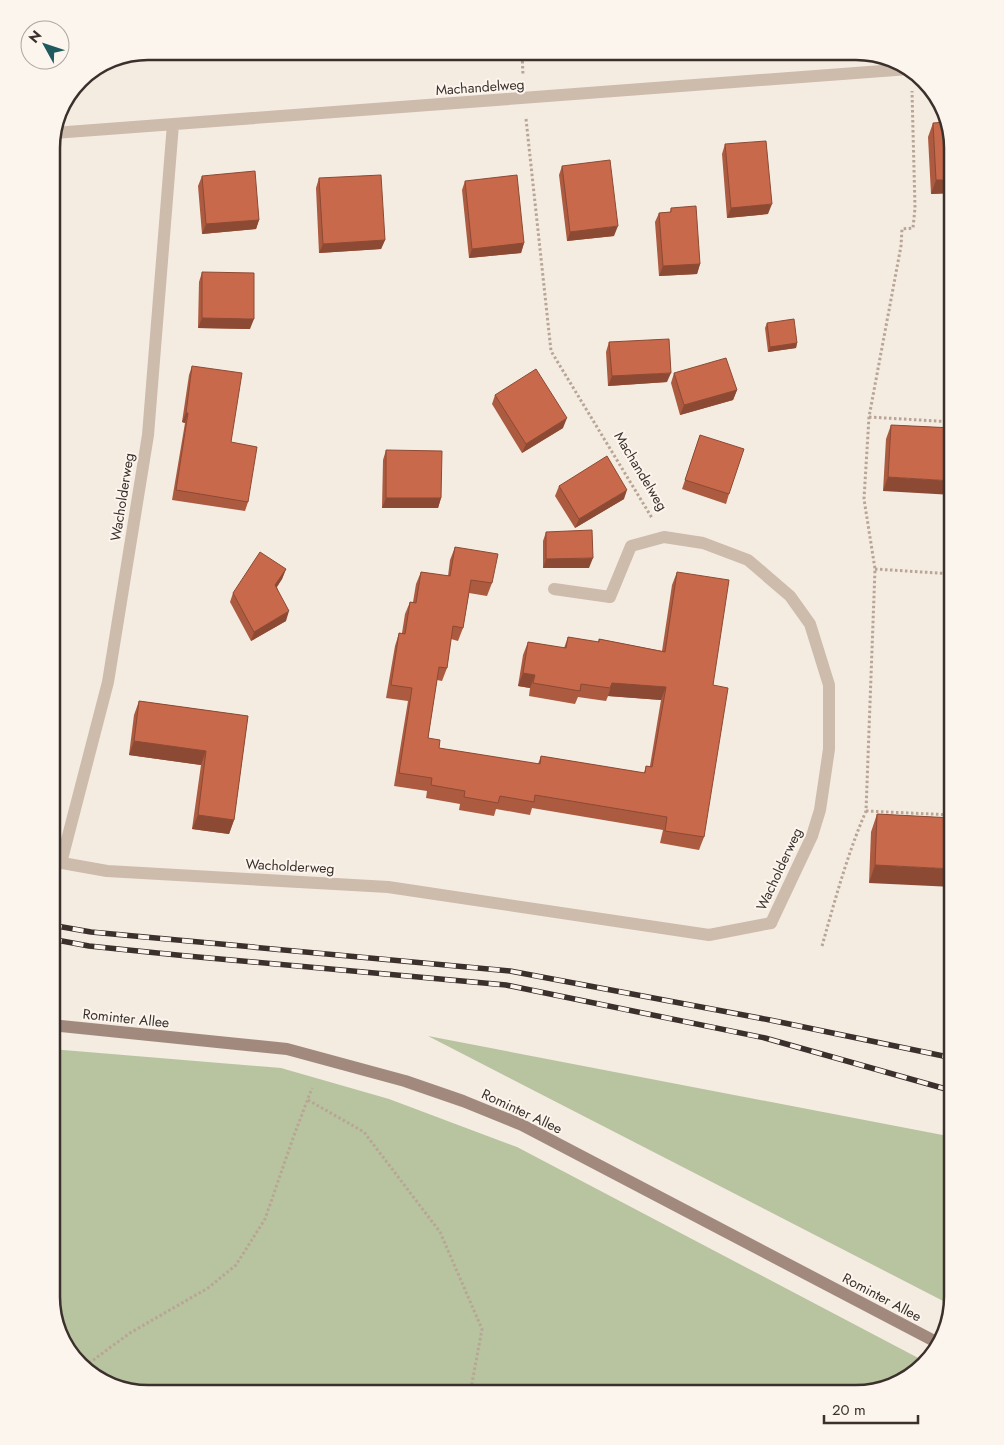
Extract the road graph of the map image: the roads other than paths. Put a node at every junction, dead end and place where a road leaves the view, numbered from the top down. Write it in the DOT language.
graph roads {
  1 [pos="896,70"];
  2 [pos="173,124"];
  3 [pos="62,132"];
  4 [pos="554,589"];
  5 [pos="60,848"];
  6 [pos="60,863"];
  7 [pos="60,1026"];
  8 [pos="932,1340"];
  1 -- 2 [label="street, Machandelweg"];
  2 -- 3 [label="street, Machandelweg"];
  2 -- 5 [label="street, Wacholderweg"];
  4 -- 6 [label="street, Wacholderweg"];
  7 -- 8 [label="street, Rominter Allee"];
}
